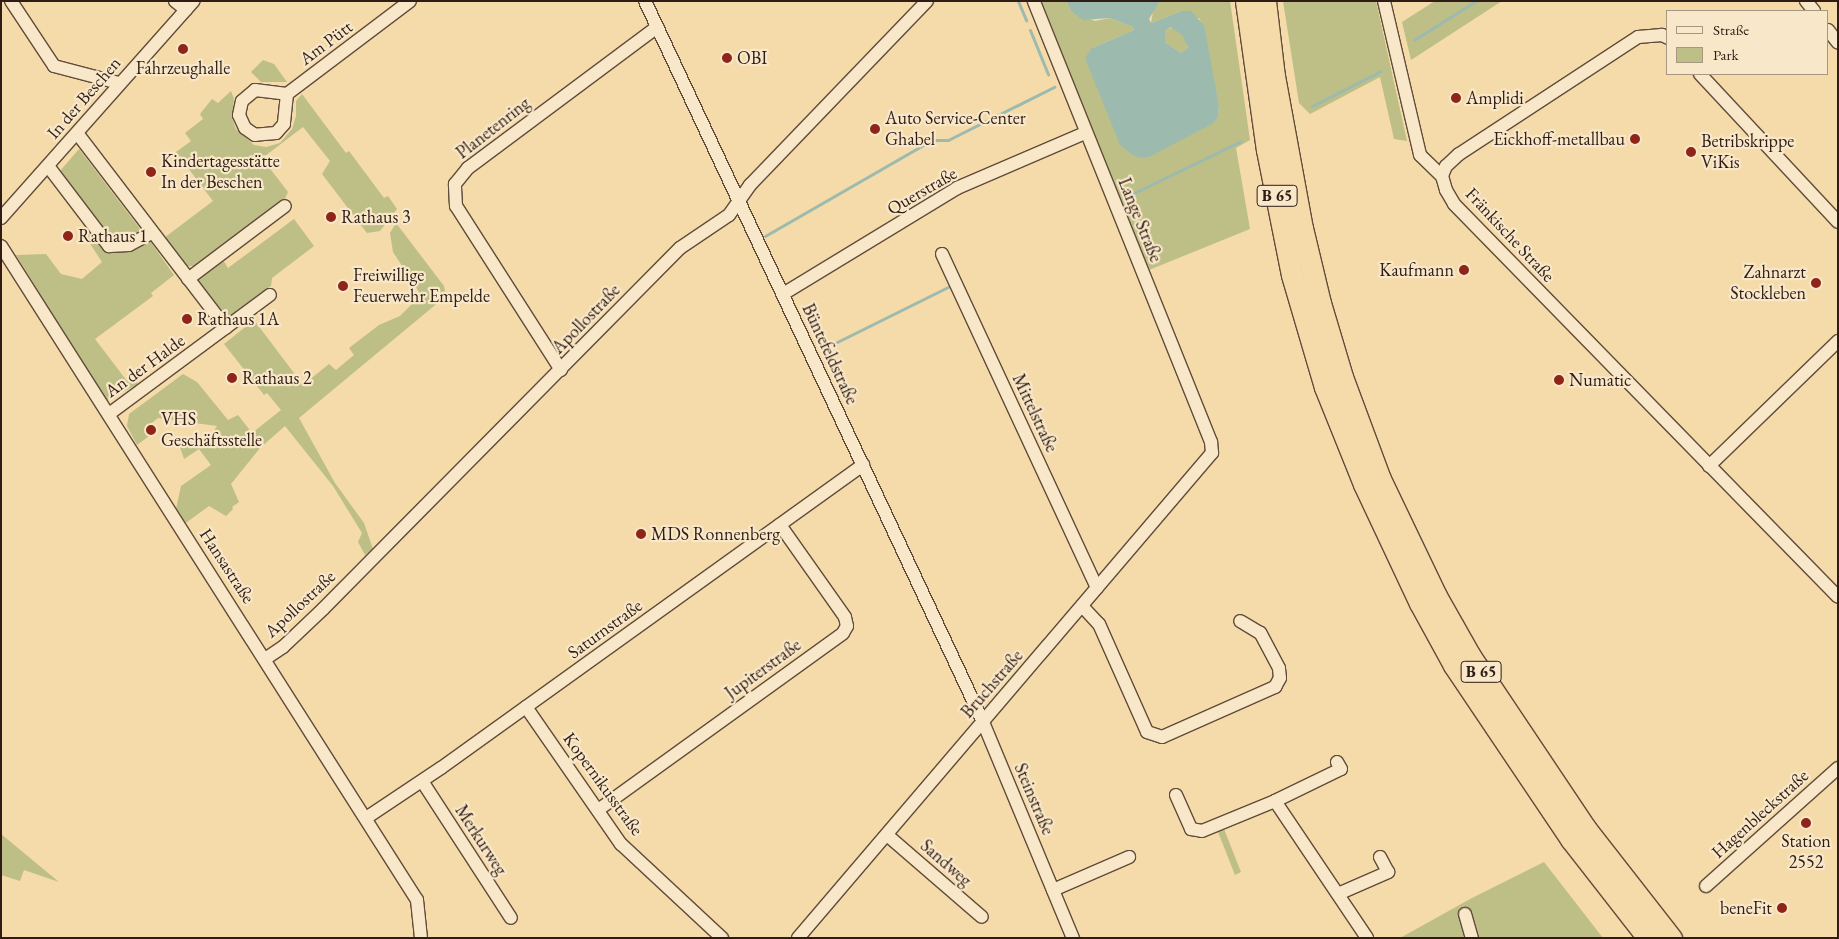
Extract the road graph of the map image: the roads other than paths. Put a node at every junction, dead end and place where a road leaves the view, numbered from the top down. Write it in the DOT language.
graph roads {
  1 [pos="11,1"];
  2 [pos="174,1"];
  3 [pos="410,1"];
  4 [pos="645,1"];
  5 [pos="928,1"];
  6 [pos="1034,1"];
  7 [pos="1246,1"];
  8 [pos="1265,1"];
  9 [pos="1384,1"];
  10 [pos="190,6"];
  11 [pos="657,27"];
  12 [pos="1829,31"];
  13 [pos="1666,37"];
  14 [pos="1838,43"];
  15 [pos="1701,75"];
  16 [pos="118,83"];
  17 [pos="287,94"];
  18 [pos="77,134"];
  19 [pos="1085,134"];
  20 [pos="48,166"];
  21 [pos="1442,176"];
  22 [pos="739,199"];
  23 [pos="285,206"];
  24 [pos="1,218"];
  25 [pos="1838,222"];
  26 [pos="152,233"];
  27 [pos="1,246"];
  28 [pos="942,254"];
  29 [pos="188,279"];
  30 [pos="783,294"];
  31 [pos="270,295"];
  32 [pos="226,328"];
  33 [pos="1838,341"];
  34 [pos="561,370"];
  35 [pos="109,414"];
  36 [pos="1212,453"];
  37 [pos="862,465"];
  38 [pos="1709,466"];
  39 [pos="780,525"];
  40 [pos="1097,588"];
  41 [pos="1838,597"];
  42 [pos="1082,606"];
  43 [pos="1240,620"];
  44 [pos="265,659"];
  45 [pos="526,707"];
  46 [pos="983,722"];
  47 [pos="1337,762"];
  48 [pos="1838,768"];
  49 [pos="422,781"];
  50 [pos="1176,795"];
  51 [pos="1275,801"];
  52 [pos="598,810"];
  53 [pos="366,818"];
  54 [pos="887,835"];
  55 [pos="1129,857"];
  56 [pos="1380,857"];
  57 [pos="1706,886"];
  58 [pos="1053,890"];
  59 [pos="1338,894"];
  60 [pos="1465,914"];
  61 [pos="982,917"];
  62 [pos="511,918"];
  63 [pos="421,938"];
  64 [pos="722,938"];
  65 [pos="798,938"];
  66 [pos="1073,938"];
  67 [pos="1367,938"];
  68 [pos="1472,938"];
  69 [pos="1648,938"];
  70 [pos="1671,938"];
  1 -- 16 [label="street"];
  2 -- 10 [label="street"];
  3 -- 17 [label="street, Am Pütt"];
  4 -- 11 [label="street, Büntefeldstraße"];
  5 -- 22 [label="street, Apollostraße"];
  6 -- 19 [label="street, Lange Straße"];
  7 -- 69 [label="highway, B 65"];
  8 -- 70 [label="highway, B 65"];
  9 -- 21 [label="street"];
  10 -- 16 [label="street, In der Beschen"];
  11 -- 22 [label="street, Büntefeldstraße"];
  11 -- 34 [label="street, Planetenring"];
  12 -- 14 [label="street"];
  13 -- 21 [label="street"];
  15 -- 25 [label="street"];
  16 -- 18 [label="street, In der Beschen"];
  18 -- 20 [label="street, In der Beschen"];
  18 -- 26 [label="street"];
  19 -- 30 [label="street, Querstraße"];
  19 -- 36 [label="street, Lange Straße"];
  20 -- 24 [label="street, In der Beschen"];
  20 -- 26 [label="street"];
  21 -- 38 [label="street, Fränkische Straße"];
  22 -- 30 [label="street, Büntefeldstraße"];
  22 -- 34 [label="street, Apollostraße"];
  23 -- 29 [label="street"];
  26 -- 29 [label="street"];
  27 -- 35 [label="street, Hansastraße"];
  28 -- 40 [label="street, Mittelstraße"];
  29 -- 32 [label="street"];
  30 -- 37 [label="street, Büntefeldstraße"];
  31 -- 32 [label="street, An der Halde"];
  32 -- 35 [label="street, An der Halde"];
  33 -- 38 [label="street"];
  34 -- 44 [label="street, Apollostraße"];
  35 -- 44 [label="street, Hansastraße"];
  36 -- 40 [label="street, Bruchstraße"];
  37 -- 39 [label="street, Saturnstraße"];
  37 -- 46 [label="street, Büntefeldstraße"];
  38 -- 41 [label="street, Fränkische Straße"];
  39 -- 45 [label="street, Saturnstraße"];
  39 -- 52 [label="street, Jupiterstraße"];
  40 -- 42 [label="street, Bruchstraße"];
  42 -- 43 [label="street"];
  42 -- 46 [label="street, Bruchstraße"];
  44 -- 53 [label="street, Hansastraße"];
  45 -- 49 [label="street, Saturnstraße"];
  45 -- 52 [label="street, Kopernikusstraße"];
  46 -- 54 [label="street, Bruchstraße"];
  46 -- 58 [label="street, Steinstraße"];
  47 -- 51 [label="street"];
  48 -- 57 [label="street, Hagenbleckstraße"];
  49 -- 53 [label="street, Saturnstraße"];
  49 -- 62 [label="street, Merkurweg"];
  50 -- 51 [label="street"];
  51 -- 59 [label="street"];
  52 -- 64 [label="street, Kopernikusstraße"];
  53 -- 63 [label="street, Hansastraße"];
  54 -- 61 [label="street, Sandweg"];
  54 -- 65 [label="street, Bruchstraße"];
  55 -- 58 [label="street"];
  56 -- 59 [label="street"];
  58 -- 66 [label="street, Steinstraße"];
  59 -- 67 [label="street"];
  60 -- 68 [label="street"];
}
